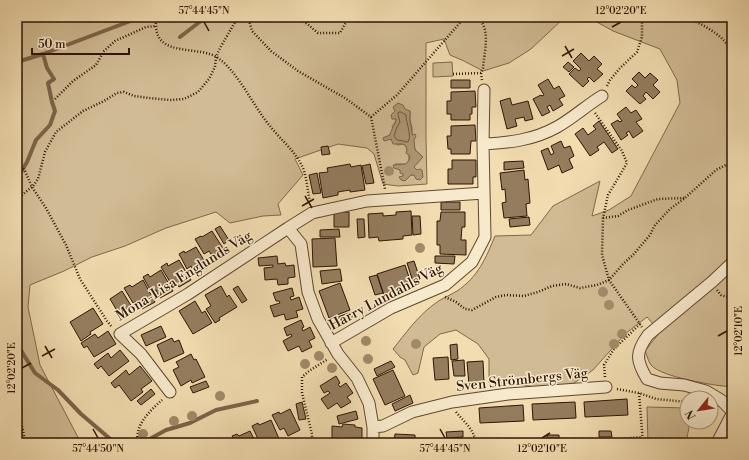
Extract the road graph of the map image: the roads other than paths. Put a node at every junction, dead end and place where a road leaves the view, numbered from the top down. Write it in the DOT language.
graph roads {
  1 [pos="484,90"];
  2 [pos="602,96"];
  3 [pos="483,144"];
  4 [pos="484,193"];
  5 [pos="288,228"];
  6 [pos="732,263"];
  7 [pos="331,343"];
  8 [pos="606,387"];
  9 [pos="170,392"];
  10 [pos="732,412"];
  11 [pos="373,427"];
  12 [pos="373,443"];
  13 [pos="717,443"];
  1 -- 3 [label="street, Harry Lundahls Väg"];
  2 -- 3 [label="street"];
  3 -- 4 [label="street, Harry Lundahls Väg"];
  4 -- 5 [label="street, Mona-Lisa Englunds Väg"];
  4 -- 7 [label="street, Harry Lundahls Väg"];
  5 -- 7 [label="street"];
  5 -- 9 [label="street, Mona-Lisa Englunds Väg"];
  6 -- 10 [label="street"];
  7 -- 11 [label="street"];
  8 -- 11 [label="street, Sven Strömbergs Väg"];
  10 -- 13 [label="street"];
  11 -- 12 [label="street"];
}
